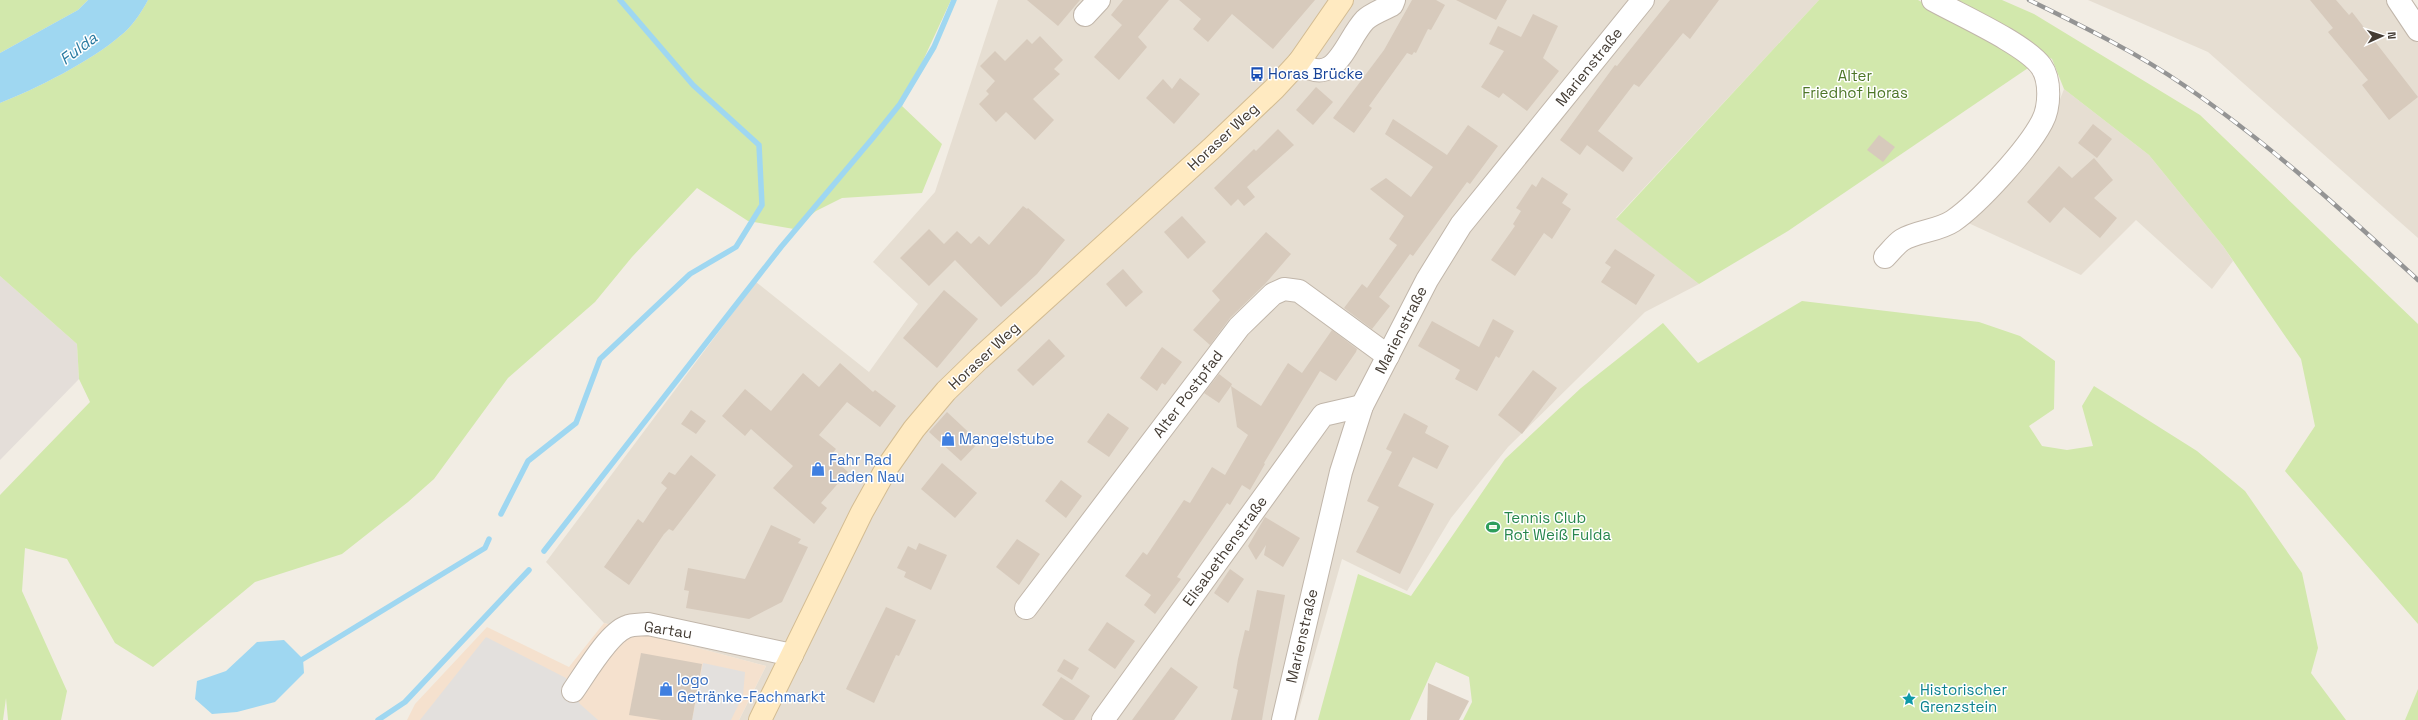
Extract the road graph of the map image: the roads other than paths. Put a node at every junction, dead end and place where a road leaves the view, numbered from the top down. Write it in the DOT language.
graph roads {
  1 [pos="1342,0"];
  2 [pos="1394,0"];
  3 [pos="1643,0"];
  4 [pos="1933,0"];
  5 [pos="2398,0"];
  6 [pos="2418,30"];
  7 [pos="1299,62"];
  8 [pos="1885,257"];
  9 [pos="1388,356"];
  10 [pos="1362,406"];
  11 [pos="1026,608"];
  12 [pos="792,655"];
  13 [pos="573,691"];
  14 [pos="760,720"];
  15 [pos="1103,720"];
  16 [pos="1283,720"];
  1 -- 7 [label="main road, Horaser Weg"];
  2 -- 7 [label="street"];
  3 -- 9 [label="street, Marienstraße"];
  4 -- 8 [label="street"];
  5 -- 6 [label="street"];
  7 -- 12 [label="main road, Horaser Weg"];
  9 -- 10 [label="street, Marienstraße"];
  9 -- 11 [label="street, Alter Postpfad"];
  10 -- 15 [label="street, Elisabethenstraße"];
  10 -- 16 [label="street, Marienstraße"];
  12 -- 13 [label="street, Gartau"];
  12 -- 14 [label="main road, Horaser Weg"];
}
